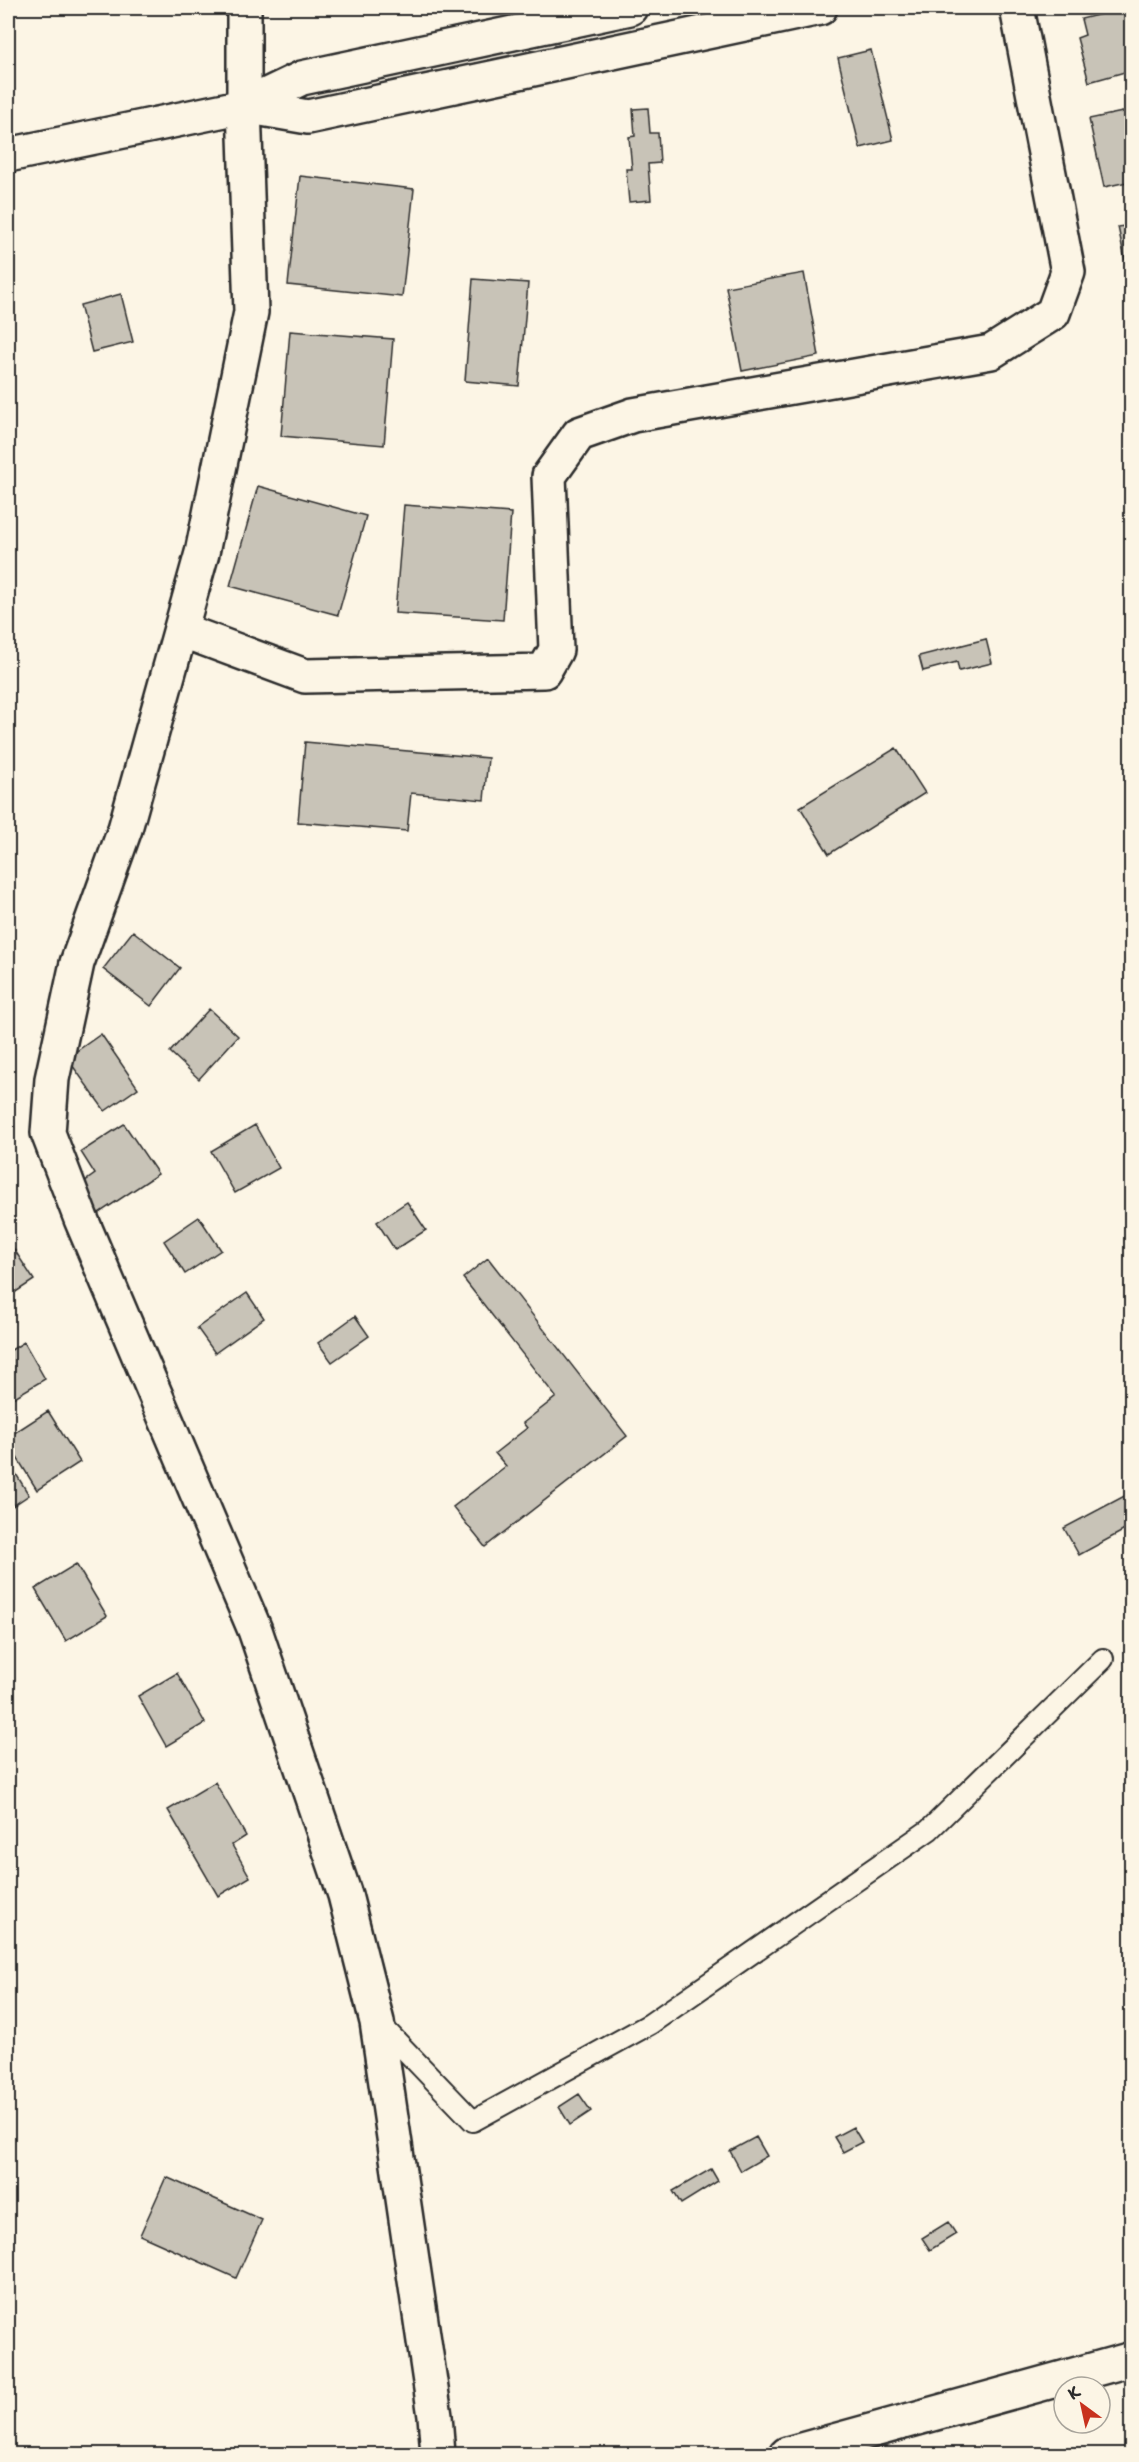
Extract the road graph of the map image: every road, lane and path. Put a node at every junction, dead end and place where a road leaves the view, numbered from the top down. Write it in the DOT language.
graph roads {
  1 [pos="244,8"];
  2 [pos="630,8"];
  3 [pos="820,8"];
  4 [pos="1017,8"];
  5 [pos="244,106"];
  6 [pos="8,156"];
  7 [pos="181,630"];
  8 [pos="1102,1659"];
  9 [pos="377,2022"];
  10 [pos="1131,2359"];
  11 [pos="438,2454"];
  12 [pos="787,2454"];
  1 -- 5 [label="street"];
  2 -- 5 [label="street"];
  3 -- 5 [label="street"];
  4 -- 7 [label="street"];
  5 -- 6 [label="street"];
  5 -- 7 [label="street"];
  7 -- 9 [label="street"];
  8 -- 9 [label="lane"];
  9 -- 11 [label="street"];
  10 -- 12 [label="street"];
}
